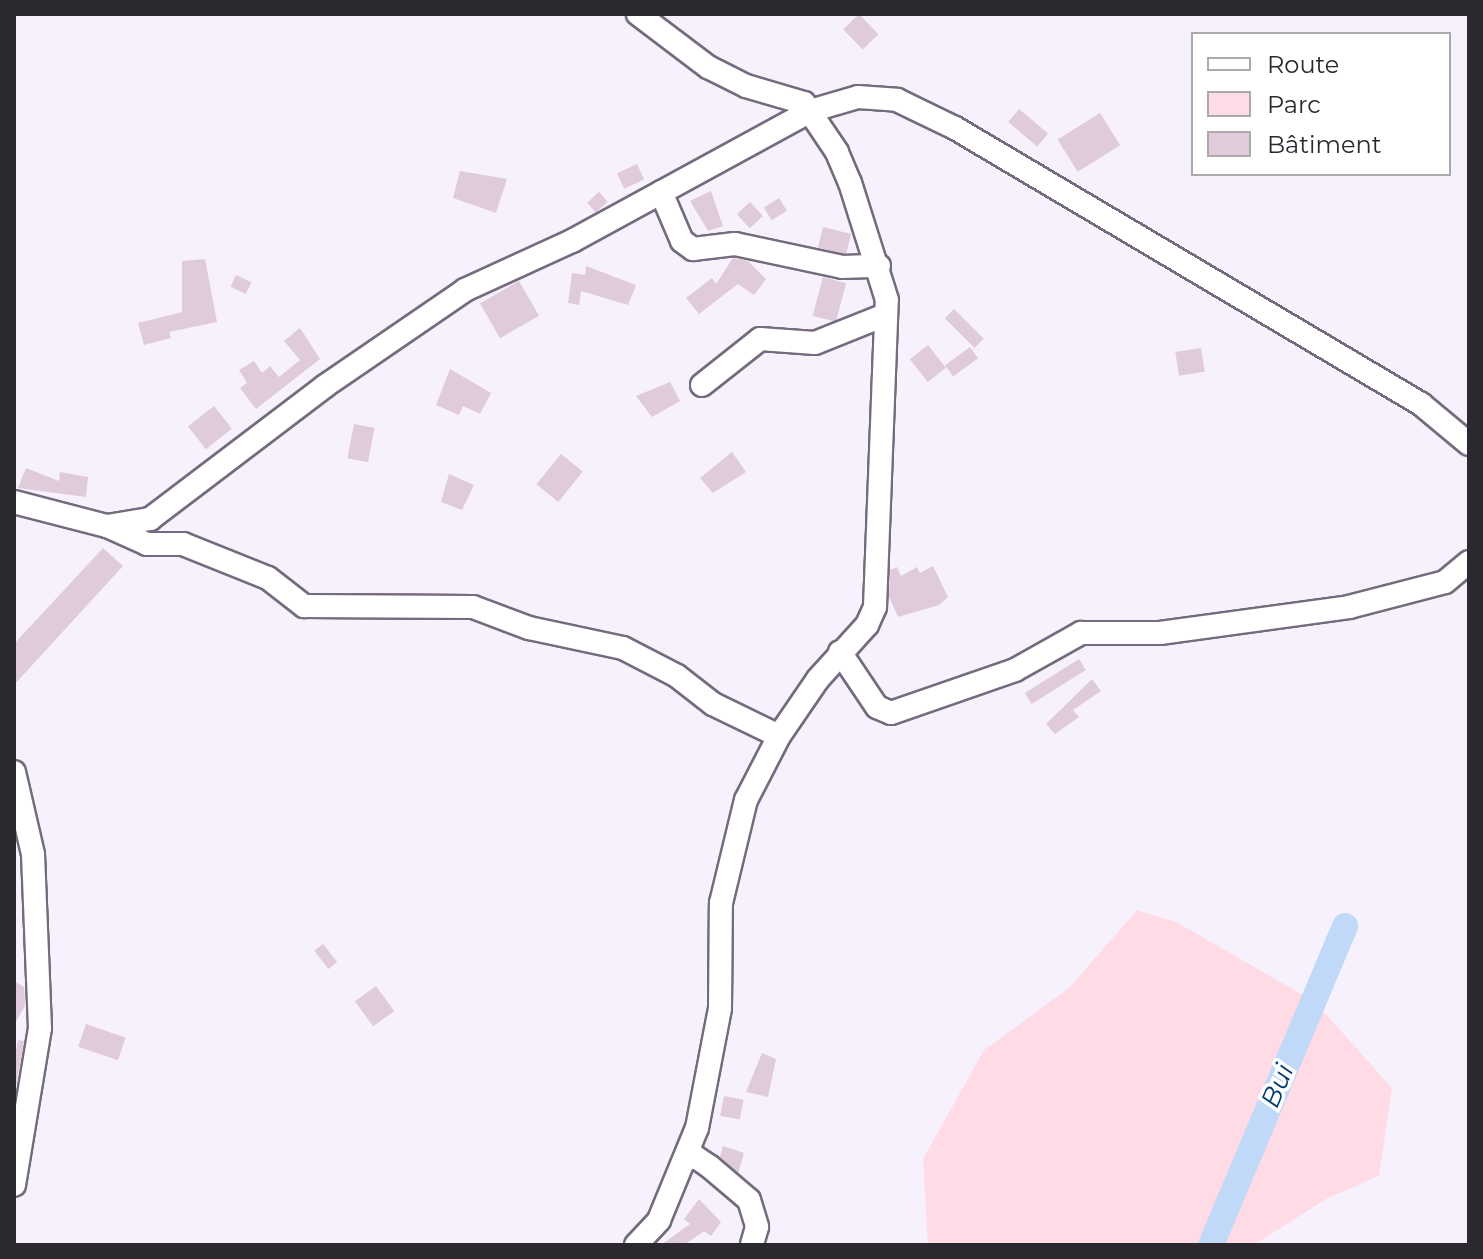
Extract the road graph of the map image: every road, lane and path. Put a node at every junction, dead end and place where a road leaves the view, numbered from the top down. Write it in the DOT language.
graph roads {
  1 [pos="638,14"];
  2 [pos="810,111"];
  3 [pos="661,192"];
  4 [pos="879,266"];
  5 [pos="885,315"];
  6 [pos="702,385"];
  7 [pos="1469,444"];
  8 [pos="14,502"];
  9 [pos="150,519"];
  10 [pos="107,526"];
  11 [pos="132,539"];
  12 [pos="1469,562"];
  13 [pos="840,652"];
  14 [pos="779,736"];
  15 [pos="14,772"];
  16 [pos="686,1160"];
  17 [pos="14,1185"];
  18 [pos="636,1245"];
  19 [pos="752,1245"];
  1 -- 2 [label="street"];
  2 -- 3 [label="street"];
  2 -- 4 [label="street"];
  2 -- 7 [label="street"];
  3 -- 4 [label="street"];
  3 -- 9 [label="street"];
  4 -- 5 [label="street"];
  5 -- 6 [label="street"];
  5 -- 13 [label="street"];
  8 -- 10 [label="street"];
  9 -- 10 [label="street"];
  9 -- 11 [label="street"];
  10 -- 11 [label="street"];
  11 -- 14 [label="street"];
  12 -- 13 [label="street"];
  13 -- 14 [label="street"];
  14 -- 16 [label="street"];
  15 -- 17 [label="street"];
  16 -- 18 [label="street"];
  16 -- 19 [label="street"];
}
